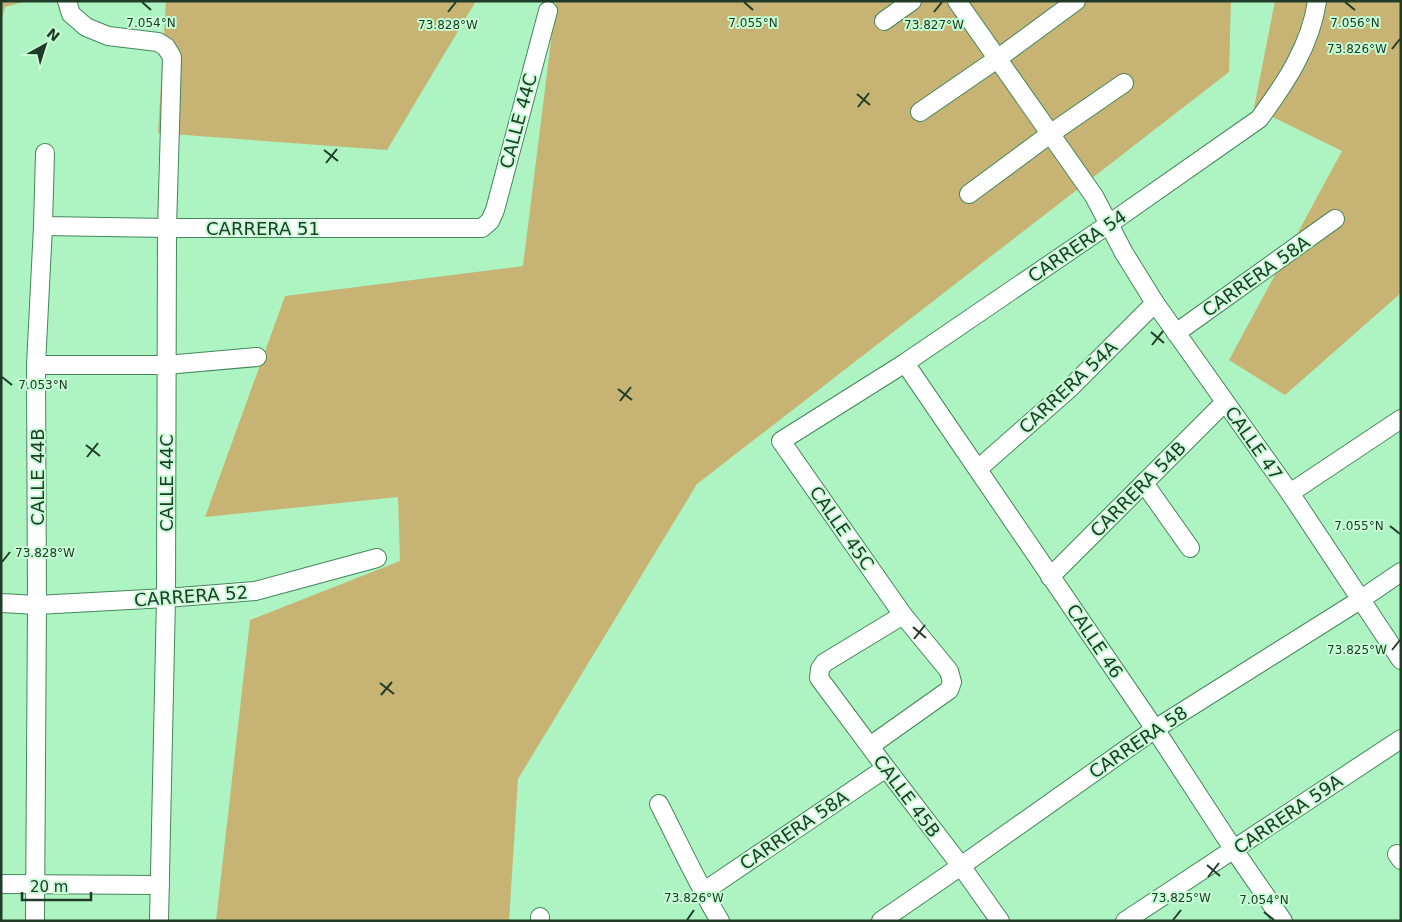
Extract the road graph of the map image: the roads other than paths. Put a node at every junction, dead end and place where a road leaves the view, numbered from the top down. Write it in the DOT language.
graph roads {
  1 [pos="67,1"];
  2 [pos="912,1"];
  3 [pos="956,1"];
  4 [pos="1076,1"];
  5 [pos="1317,1"];
  6 [pos="548,11"];
  7 [pos="884,21"];
  8 [pos="997,59"];
  9 [pos="1124,83"];
  10 [pos="920,112"];
  11 [pos="1050,134"];
  12 [pos="45,153"];
  13 [pos="969,194"];
  14 [pos="1336,219"];
  15 [pos="1109,224"];
  16 [pos="43,226"];
  17 [pos="167,228"];
  18 [pos="482,228"];
  19 [pos="1155,303"];
  20 [pos="1176,333"];
  21 [pos="257,357"];
  22 [pos="905,363"];
  23 [pos="36,365"];
  24 [pos="166,365"];
  25 [pos="1225,402"];
  26 [pos="1401,419"];
  27 [pos="781,441"];
  28 [pos="978,469"];
  29 [pos="1144,483"];
  30 [pos="1290,494"];
  31 [pos="1190,548"];
  32 [pos="377,558"];
  33 [pos="1401,572"];
  34 [pos="1050,577"];
  35 [pos="166,598"];
  36 [pos="1360,600"];
  37 [pos="1,603"];
  38 [pos="38,605"];
  39 [pos="903,615"];
  40 [pos="1401,660"];
  41 [pos="1155,729"];
  42 [pos="1401,739"];
  43 [pos="870,746"];
  44 [pos="886,768"];
  45 [pos="659,804"];
  46 [pos="1234,850"];
  47 [pos="961,866"];
  48 [pos="1,884"];
  49 [pos="35,884"];
  50 [pos="160,885"];
  51 [pos="703,892"];
  52 [pos="1144,915"];
  53 [pos="35,921"];
  54 [pos="159,921"];
  55 [pos="720,921"];
  56 [pos="880,921"];
  57 [pos="1000,921"];
  58 [pos="1125,921"];
  59 [pos="1283,921"];
  1 -- 17 [label="street, CALLE 44C"];
  2 -- 7 [label="street"];
  3 -- 8 [label="street, CALLE 47"];
  4 -- 8 [label="street"];
  5 -- 15 [label="street, CARRERA 54"];
  6 -- 18 [label="street, CALLE 44C"];
  8 -- 10 [label="street"];
  8 -- 11 [label="street, CALLE 47"];
  9 -- 11 [label="street"];
  11 -- 13 [label="street"];
  11 -- 15 [label="street, CALLE 47"];
  12 -- 16 [label="street, CALLE 44B"];
  14 -- 20 [label="street, CARRERA 58A"];
  15 -- 19 [label="street, CALLE 47"];
  15 -- 22 [label="street, CARRERA 54"];
  16 -- 17 [label="street, CARRERA 51"];
  16 -- 23 [label="street, CALLE 44B"];
  17 -- 18 [label="street, CARRERA 51"];
  17 -- 24 [label="street, CALLE 44C"];
  19 -- 20 [label="street, CALLE 47"];
  19 -- 28 [label="street, CARRERA 54A"];
  20 -- 25 [label="street, CALLE 47"];
  21 -- 24 [label="street"];
  22 -- 27 [label="street, CARRERA 54"];
  22 -- 28 [label="street, CALLE 46"];
  23 -- 24 [label="street"];
  23 -- 38 [label="street, CALLE 44B"];
  24 -- 35 [label="street, CALLE 44C"];
  25 -- 29 [label="street, CARRERA 54B"];
  25 -- 30 [label="street, CALLE 47"];
  26 -- 30 [label="street"];
  27 -- 39 [label="street, CALLE 45C"];
  28 -- 34 [label="street, CALLE 46"];
  29 -- 31 [label="street"];
  29 -- 34 [label="street, CARRERA 54B"];
  30 -- 36 [label="street, CALLE 47"];
  32 -- 35 [label="street, CARRERA 52"];
  33 -- 36 [label="street, CARRERA 58"];
  34 -- 41 [label="street, CALLE 46"];
  35 -- 38 [label="street, CARRERA 52"];
  35 -- 50 [label="street, CALLE 44C"];
  36 -- 40 [label="street, CALLE 47"];
  36 -- 41 [label="street, CARRERA 58"];
  37 -- 38 [label="street, CARRERA 52"];
  38 -- 49 [label="street, CALLE 44B"];
  39 -- 43 [label="street, CALLE 45C"];
  39 -- 43 [label="street, CALLE 45B"];
  41 -- 46 [label="street, CALLE 46"];
  41 -- 47 [label="street, CARRERA 58"];
  42 -- 46 [label="street, CARRERA 59A"];
  43 -- 44 [label="street, CALLE 45B"];
  44 -- 47 [label="street, CALLE 45B"];
  44 -- 51 [label="street, CARRERA 58A"];
  45 -- 51 [label="street"];
  46 -- 52 [label="street, CARRERA 59A"];
  46 -- 59 [label="street, CALLE 46"];
  47 -- 56 [label="street, CARRERA 58"];
  47 -- 57 [label="street, CALLE 45B"];
  48 -- 49 [label="street"];
  49 -- 50 [label="street"];
  49 -- 53 [label="street, CALLE 44B"];
  50 -- 54 [label="street, CALLE 44C"];
  51 -- 55 [label="street"];
  52 -- 58 [label="street, CARRERA 59A"];
}
